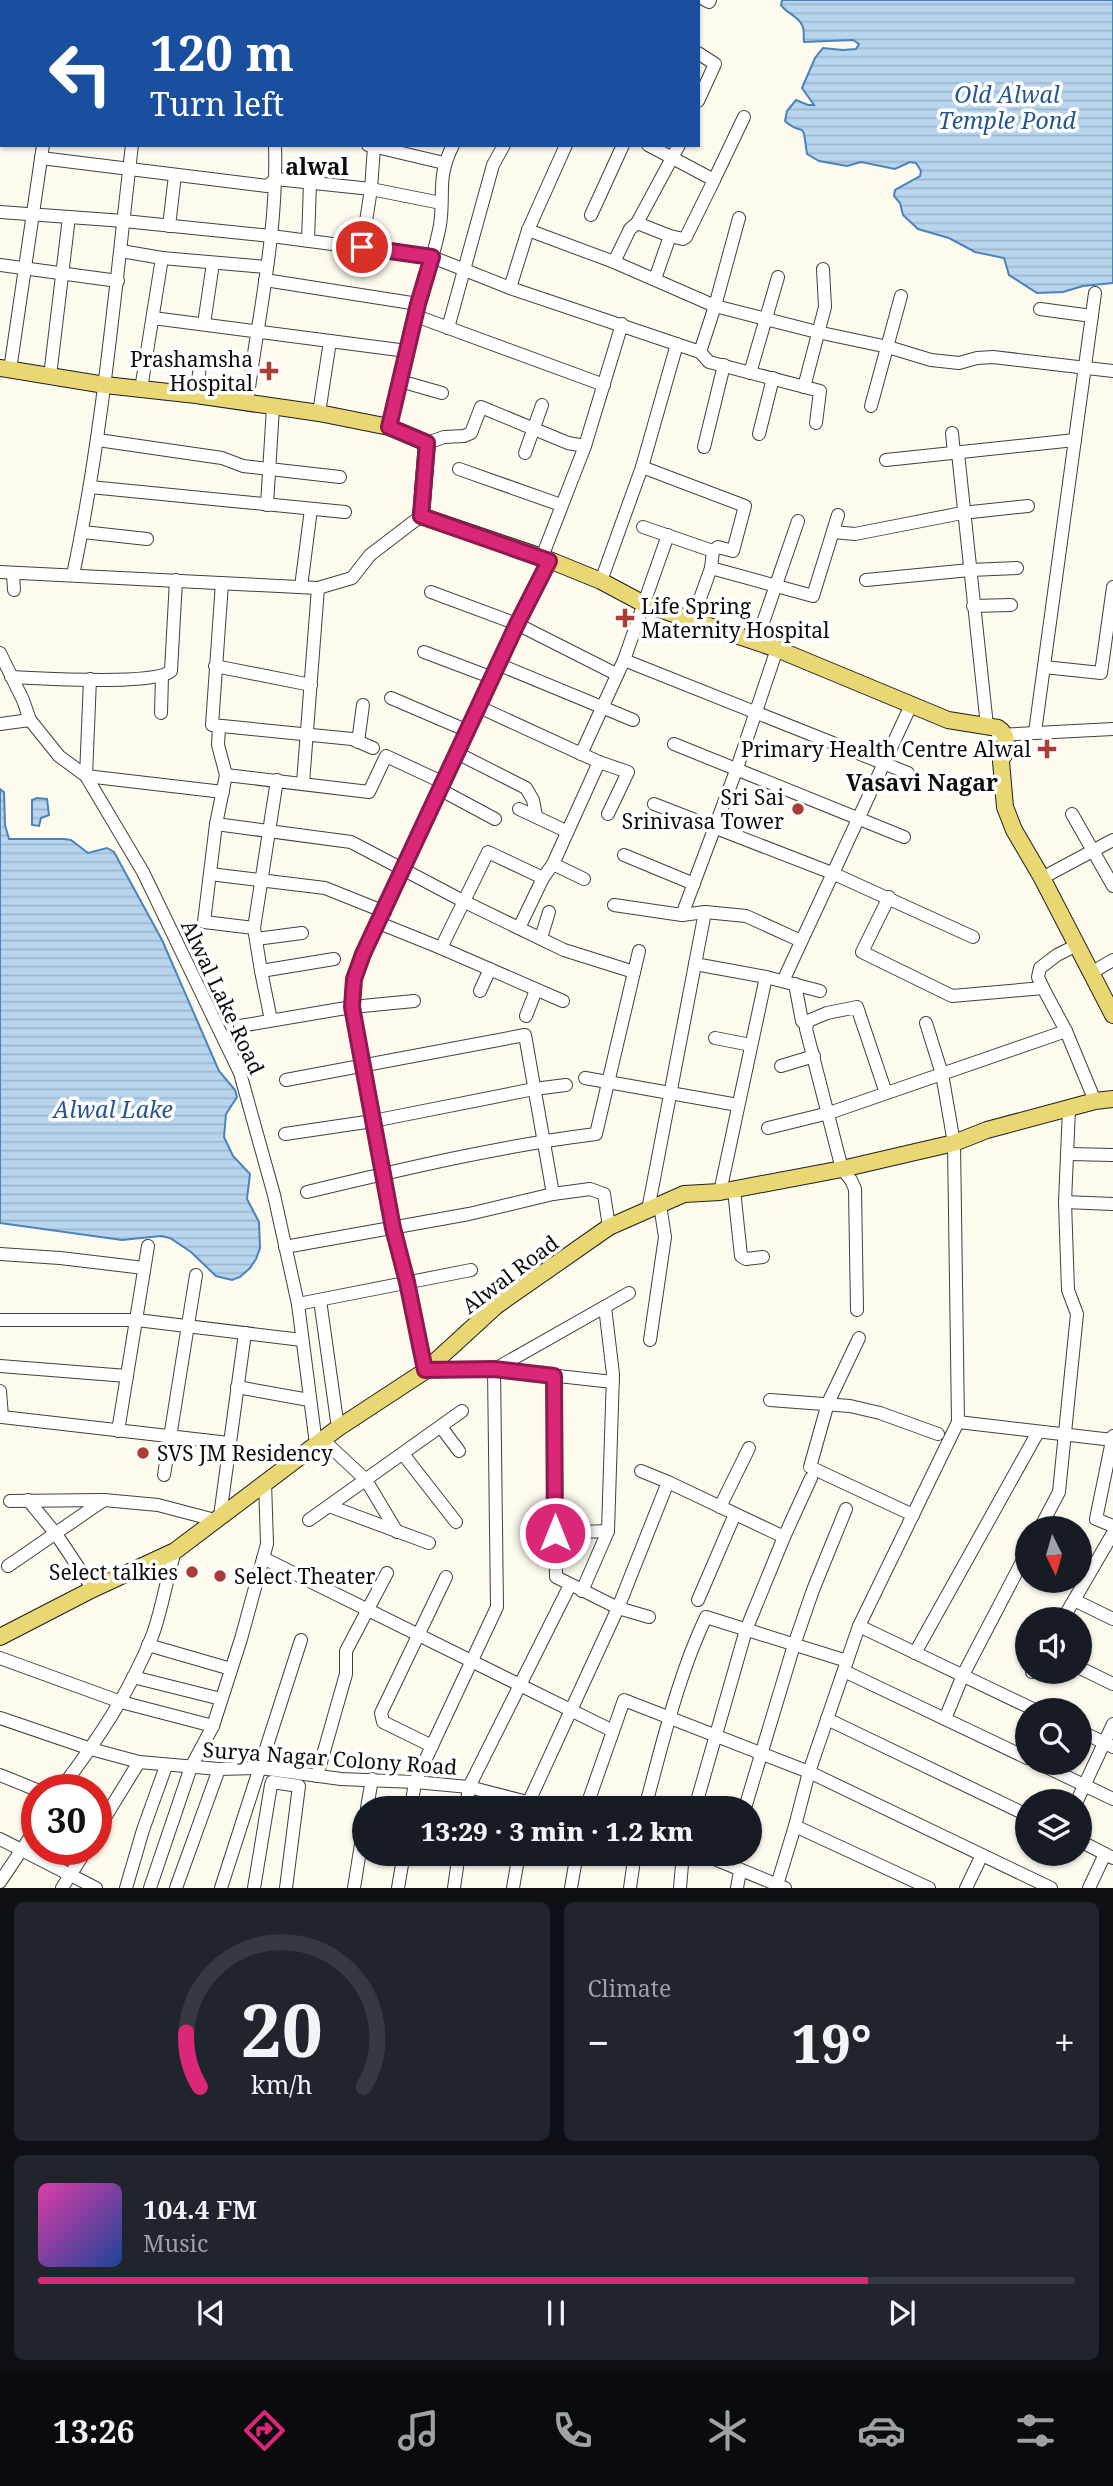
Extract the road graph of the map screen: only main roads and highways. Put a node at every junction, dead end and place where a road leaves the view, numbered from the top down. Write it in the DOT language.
graph roads {
  1 [pos="5,369"];
  2 [pos="1113,1015"];
  3 [pos="1113,1099"];
  4 [pos="0,1637"];
  1 -- 2 [label="main road"];
  3 -- 4 [label="main road, Alwal Road"];
}
